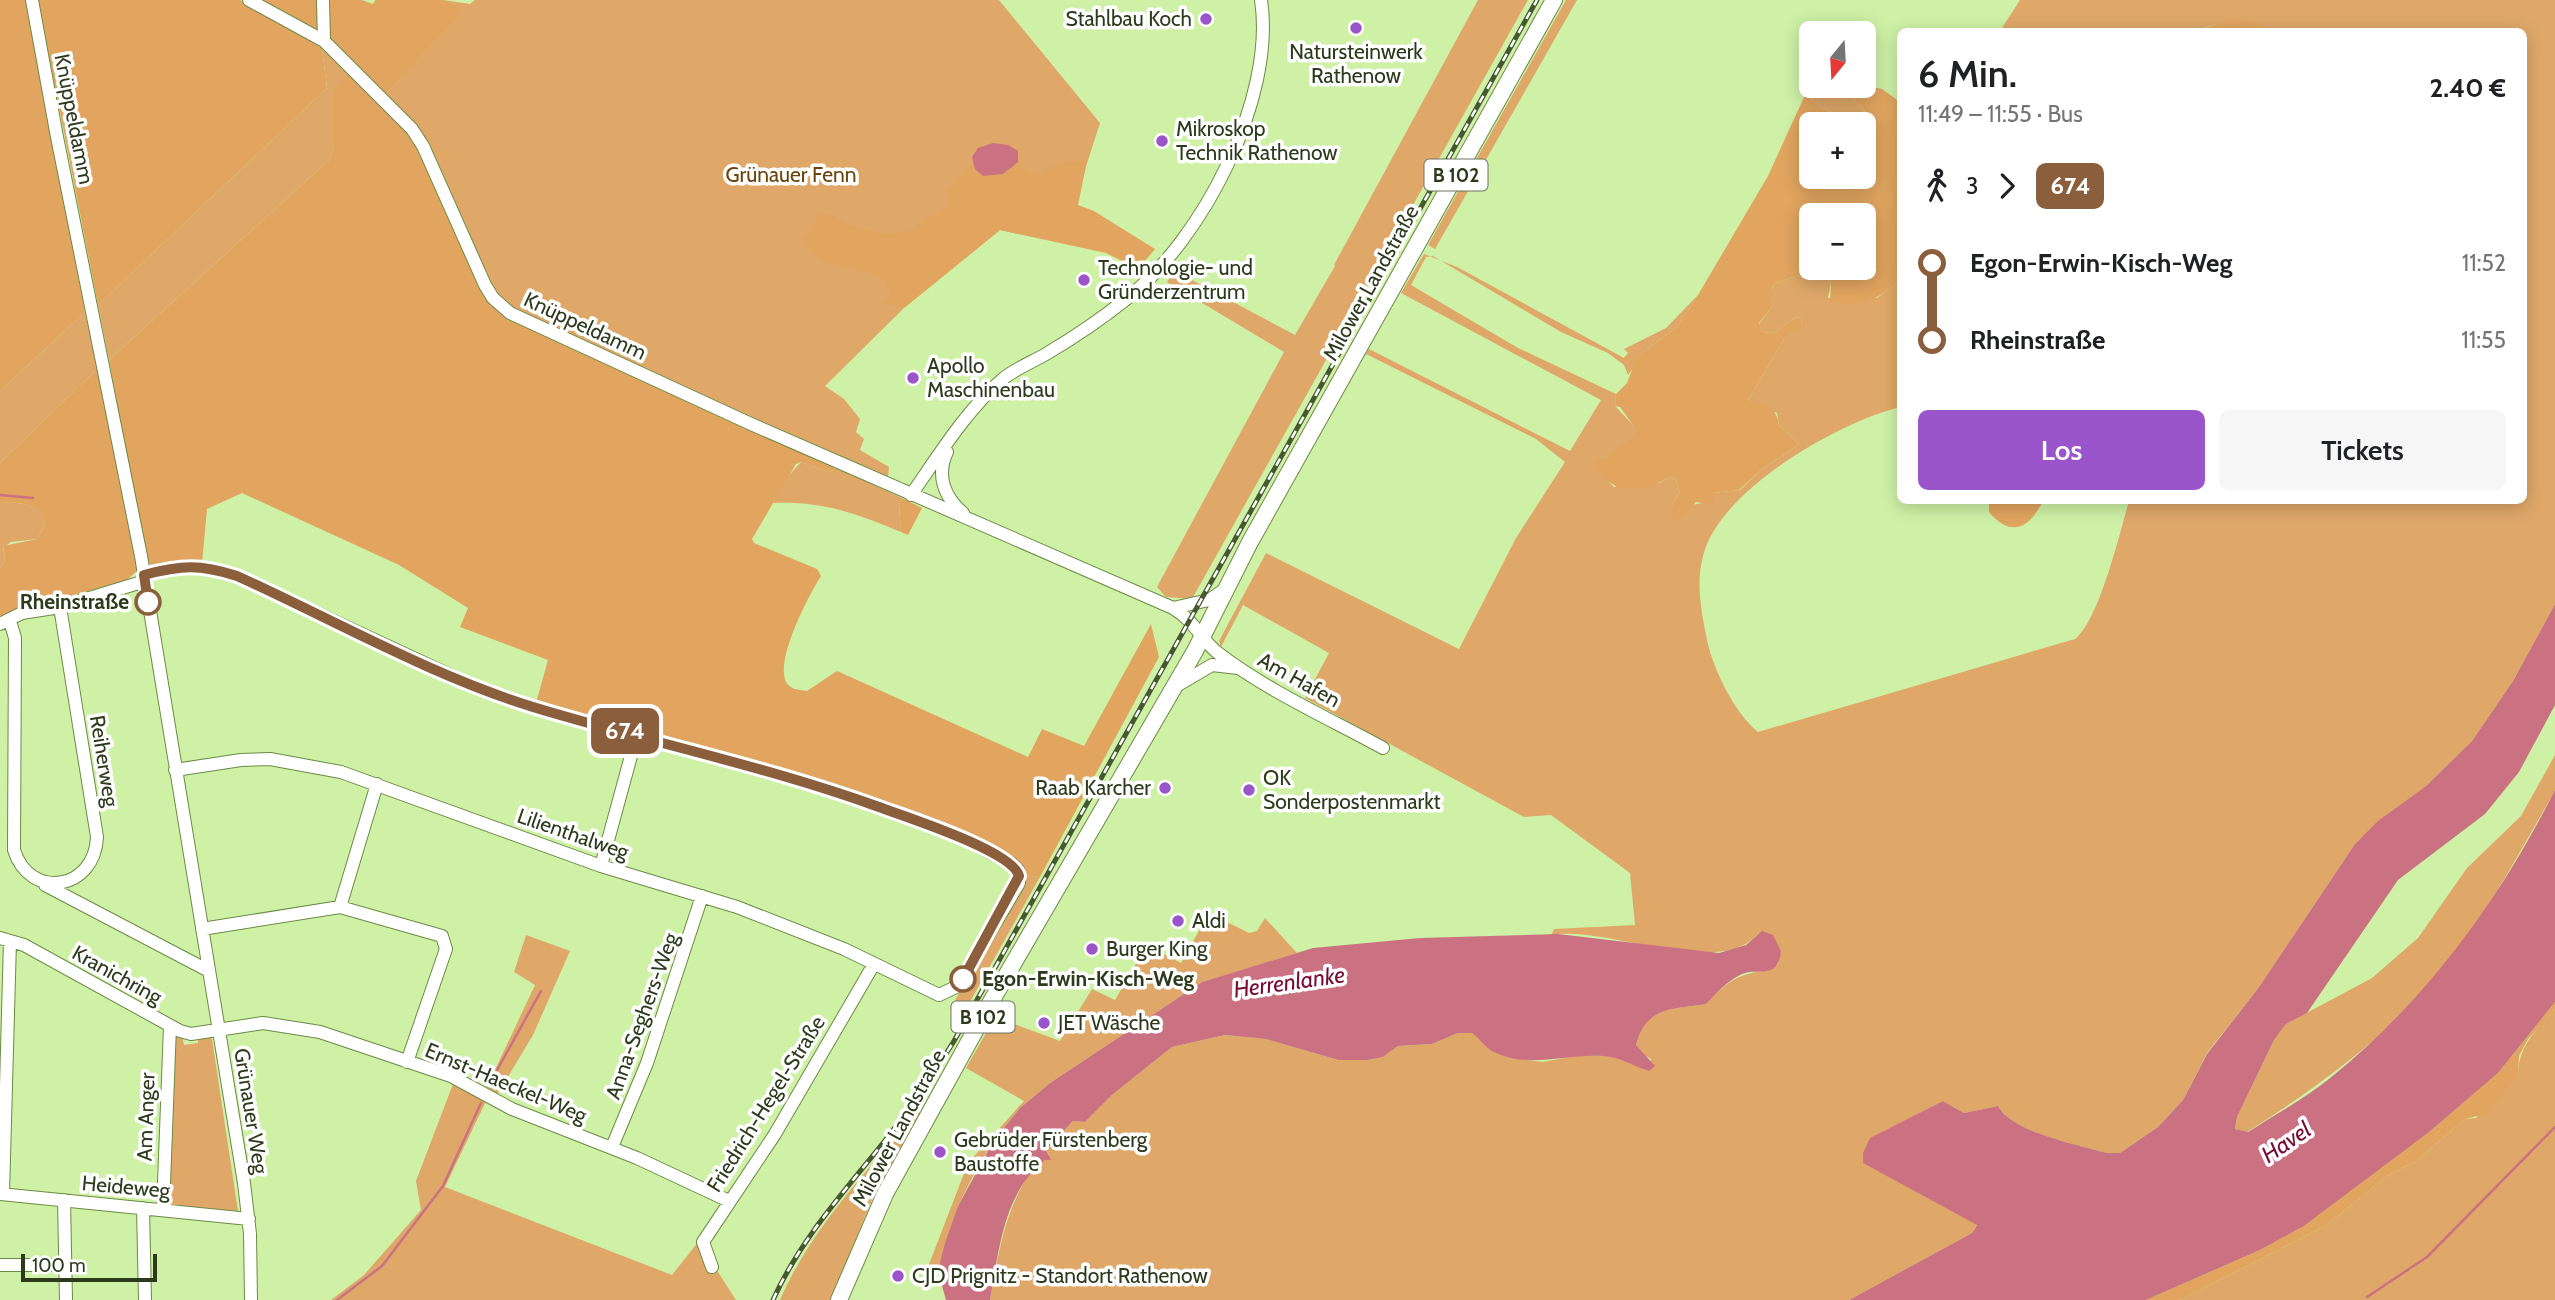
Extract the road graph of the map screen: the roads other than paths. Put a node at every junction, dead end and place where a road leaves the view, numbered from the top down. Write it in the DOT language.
graph roads {
  1 [pos="32,0"];
  2 [pos="249,0"];
  3 [pos="323,0"];
  4 [pos="1261,0"];
  5 [pos="1554,0"];
  6 [pos="324,41"];
  7 [pos="954,435"];
  8 [pos="911,495"];
  9 [pos="971,520"];
  10 [pos="144,578"];
  11 [pos="1227,588"];
  12 [pos="60,607"];
  13 [pos="1172,608"];
  14 [pos="5,623"];
  15 [pos="1203,636"];
  16 [pos="1240,668"];
  17 [pos="1172,689"];
  18 [pos="637,734"];
  19 [pos="1383,748"];
  20 [pos="175,769"];
  21 [pos="377,784"];
  22 [pos="601,866"];
  23 [pos="40,881"];
  24 [pos="702,897"];
  25 [pos="340,907"];
  26 [pos="202,929"];
  27 [pos="5,939"];
  28 [pos="874,964"];
  29 [pos="209,971"];
  30 [pos="170,1026"];
  31 [pos="219,1030"];
  32 [pos="407,1062"];
  33 [pos="612,1147"];
  34 [pos="2,1194"];
  35 [pos="64,1200"];
  36 [pos="729,1201"];
  37 [pos="143,1208"];
  38 [pos="163,1209"];
  39 [pos="249,1219"];
  40 [pos="0,1265"];
  41 [pos="65,1265"];
  42 [pos="712,1267"];
  43 [pos="66,1300"];
  44 [pos="145,1300"];
  45 [pos="251,1300"];
  46 [pos="839,1300"];
  1 -- 10 [label="street, Knüppeldamm"];
  2 -- 6 [label="street, Knüppeldamm"];
  3 -- 6 [label="street"];
  4 -- 7 [label="street"];
  5 -- 11 [label="main road, Milower Landstraße / B 102"];
  6 -- 8 [label="street, Knüppeldamm"];
  7 -- 8 [label="street"];
  7 -- 9 [label="street"];
  8 -- 9 [label="street"];
  9 -- 13 [label="street"];
  10 -- 12 [label="street"];
  10 -- 18 [label="street"];
  10 -- 20 [label="street, Grünauer Weg"];
  11 -- 13 [label="street"];
  11 -- 15 [label="main road, Milower Landstraße / B 102"];
  12 -- 14 [label="street"];
  12 -- 23 [label="street, Reiherweg"];
  13 -- 15 [label="street"];
  14 -- 23 [label="street"];
  15 -- 16 [label="street, Am Hafen"];
  15 -- 17 [label="main road, Milower Landstraße / B 102"];
  16 -- 17 [label="street, Milower Landstraße"];
  16 -- 19 [label="street, Am Hafen"];
  17 -- 46 [label="main road, Milower Landstraße / B 102"];
  18 -- 22 [label="street"];
  18 -- 28 [label="street, Lilienthalweg"];
  20 -- 21 [label="street, Lilienthalweg"];
  20 -- 26 [label="street, Grünauer Weg"];
  21 -- 22 [label="street, Lilienthalweg"];
  21 -- 25 [label="street"];
  22 -- 24 [label="street, Lilienthalweg"];
  23 -- 29 [label="street"];
  24 -- 28 [label="street, Lilienthalweg"];
  24 -- 33 [label="street, Anna-Seghers-Weg"];
  25 -- 26 [label="street"];
  25 -- 32 [label="street"];
  26 -- 29 [label="street, Grünauer Weg"];
  27 -- 30 [label="street, Kranichring"];
  27 -- 34 [label="street"];
  28 -- 36 [label="street, Friedrich-Hegel-Straße"];
  29 -- 31 [label="street, Grünauer Weg"];
  30 -- 31 [label="street, Kranichring"];
  30 -- 38 [label="street, Am Anger"];
  31 -- 32 [label="street, Ernst-Haeckel-Weg"];
  31 -- 39 [label="street, Grünauer Weg"];
  32 -- 33 [label="street, Ernst-Haeckel-Weg"];
  33 -- 36 [label="street, Ernst-Haeckel-Weg"];
  34 -- 35 [label="street, Heideweg"];
  35 -- 37 [label="street, Heideweg"];
  35 -- 41 [label="street"];
  36 -- 42 [label="street, Friedrich-Hegel-Straße"];
  37 -- 38 [label="street, Heideweg"];
  37 -- 44 [label="street"];
  38 -- 39 [label="street, Heideweg"];
  39 -- 45 [label="street, Grünauer Weg"];
  40 -- 41 [label="street"];
  41 -- 43 [label="street"];
}
